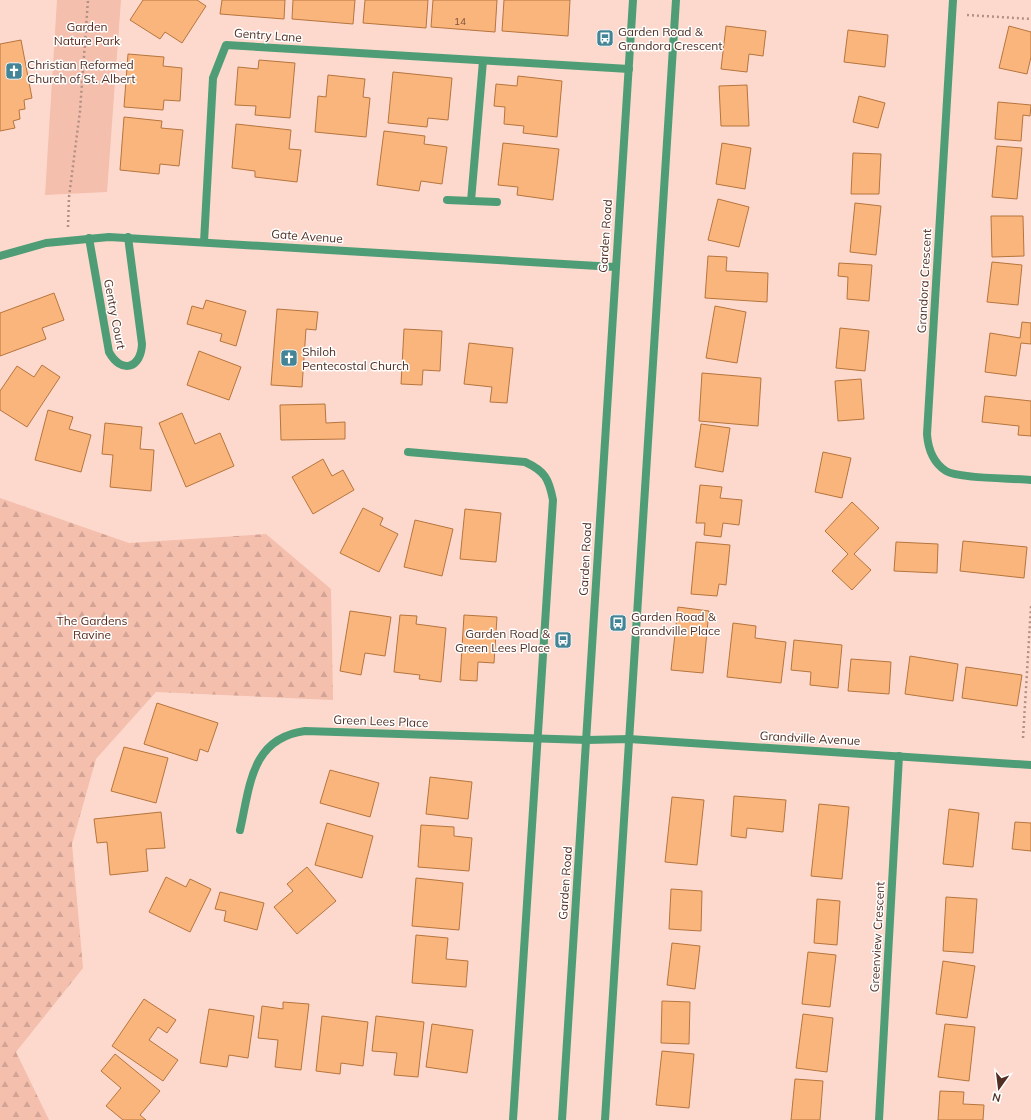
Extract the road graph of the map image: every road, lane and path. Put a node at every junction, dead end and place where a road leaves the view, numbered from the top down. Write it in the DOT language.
graph roads {
  1 [pos="88,0"];
  2 [pos="633,0"];
  3 [pos="676,0"];
  4 [pos="953,0"];
  5 [pos="967,15"];
  6 [pos="1031,19"];
  7 [pos="483,61"];
  8 [pos="629,69"];
  9 [pos="447,200"];
  10 [pos="471,201"];
  11 [pos="497,202"];
  12 [pos="128,237"];
  13 [pos="89,238"];
  14 [pos="67,240"];
  15 [pos="204,242"];
  16 [pos="0,256"];
  17 [pos="615,267"];
  18 [pos="408,452"];
  19 [pos="1031,480"];
  20 [pos="1031,606"];
  21 [pos="538,738"];
  22 [pos="1023,738"];
  23 [pos="629,739"];
  24 [pos="586,740"];
  25 [pos="899,756"];
  26 [pos="1031,765"];
  27 [pos="240,830"];
  28 [pos="513,1120"];
  29 [pos="562,1120"];
  30 [pos="605,1120"];
  31 [pos="879,1120"];
  1 -- 14 [label="path"];
  2 -- 8 [label="street, Garden Road"];
  3 -- 23 [label="street"];
  4 -- 19 [label="street, Grandora Crescent"];
  5 -- 6 [label="path"];
  7 -- 8 [label="street, Gentry Lane"];
  7 -- 10 [label="street"];
  7 -- 15 [label="street, Gentry Lane"];
  8 -- 17 [label="street, Garden Road"];
  9 -- 10 [label="street"];
  10 -- 11 [label="street"];
  12 -- 13 [label="street, Gate Avenue"];
  12 -- 13 [label="street, Gentry Court"];
  12 -- 15 [label="street, Gate Avenue"];
  13 -- 14 [label="street, Gate Avenue"];
  14 -- 16 [label="street, Gate Avenue"];
  15 -- 17 [label="street, Gate Avenue"];
  17 -- 24 [label="street, Garden Road"];
  18 -- 21 [label="street"];
  20 -- 22 [label="path"];
  21 -- 24 [label="street, Green Lees Place"];
  21 -- 27 [label="street, Green Lees Place"];
  21 -- 28 [label="street"];
  23 -- 24 [label="street, Grandville Avenue"];
  23 -- 25 [label="street, Grandville Avenue"];
  23 -- 30 [label="street"];
  24 -- 29 [label="street, Garden Road"];
  25 -- 26 [label="street, Grandville Avenue"];
  25 -- 31 [label="street, Greenview Crescent"];
}
